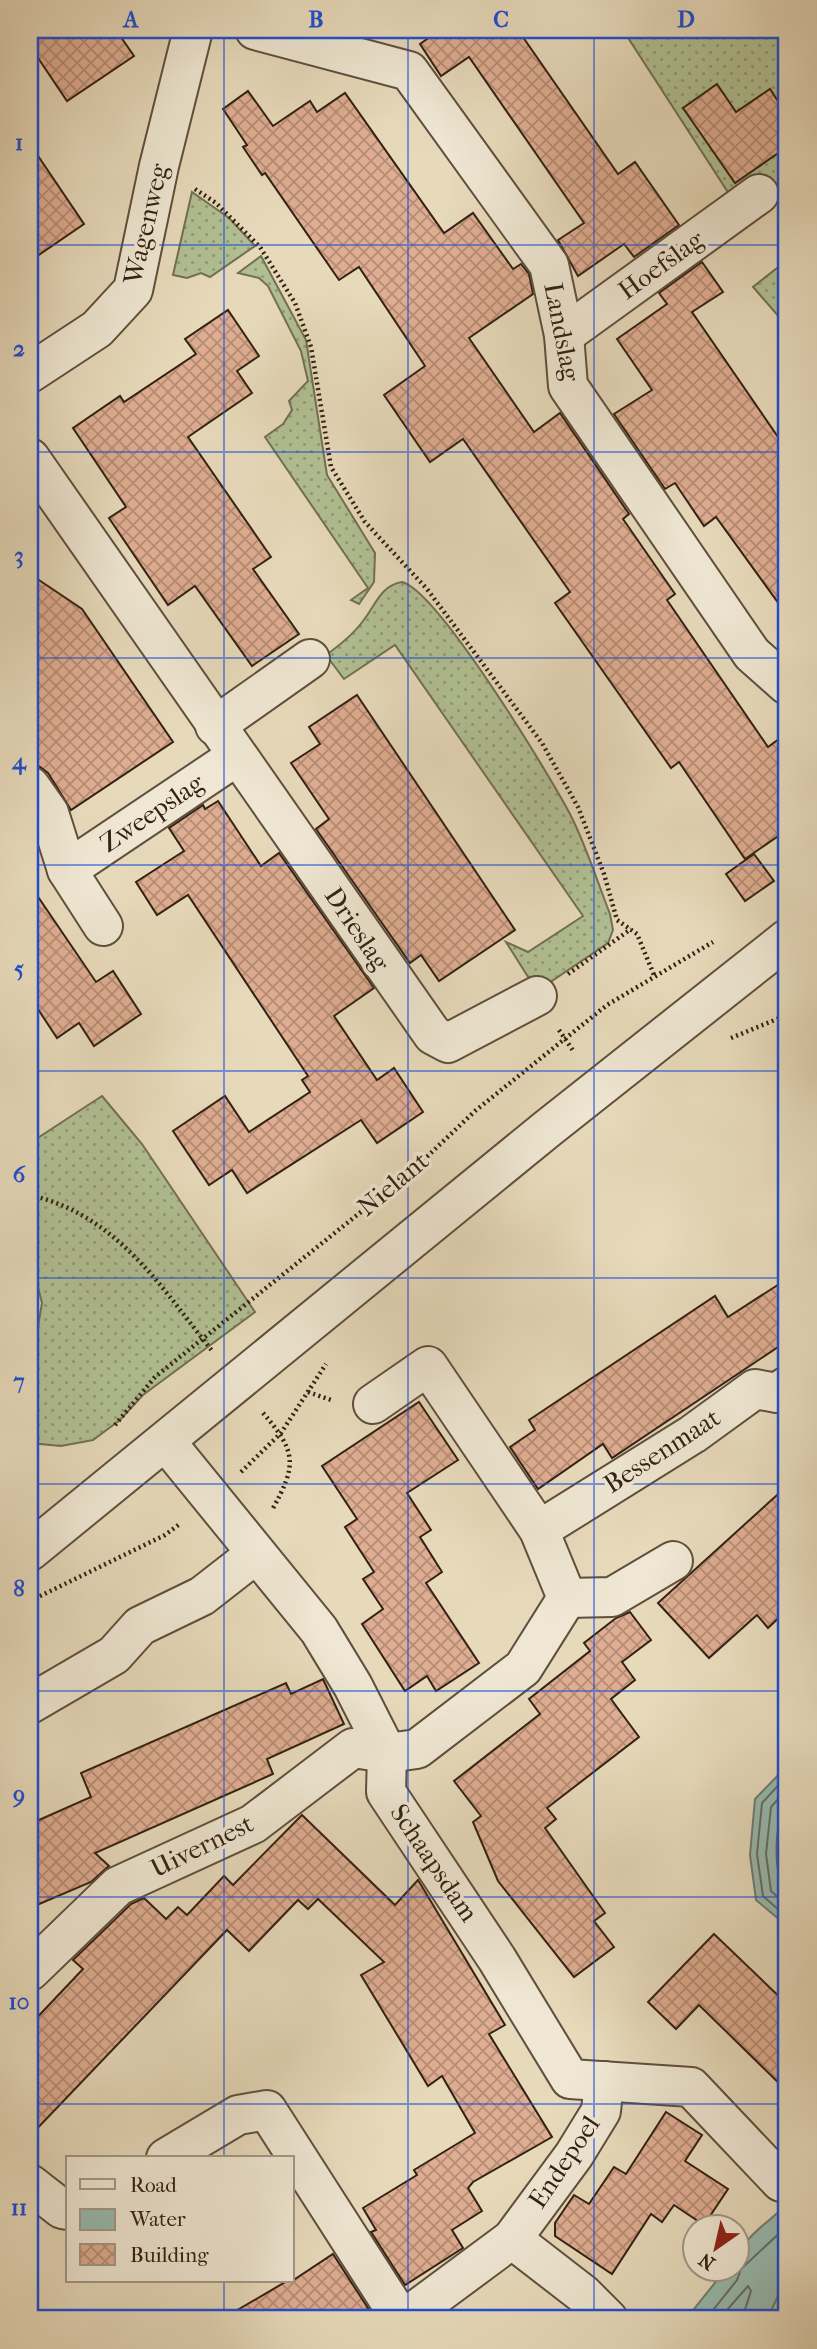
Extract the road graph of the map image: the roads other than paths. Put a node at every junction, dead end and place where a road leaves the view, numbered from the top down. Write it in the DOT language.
graph roads {
  1 [pos="193,30"];
  2 [pos="255,30"];
  3 [pos="759,194"];
  4 [pos="564,335"];
  5 [pos="30,373"];
  6 [pos="30,458"];
  7 [pos="310,659"];
  8 [pos="787,685"];
  9 [pos="215,726"];
  10 [pos="237,756"];
  11 [pos="30,786"];
  12 [pos="67,870"];
  13 [pos="103,926"];
  14 [pos="787,939"];
  15 [pos="537,996"];
  16 [pos="787,1386"];
  17 [pos="373,1404"];
  18 [pos="166,1442"];
  19 [pos="539,1530"];
  20 [pos="30,1551"];
  21 [pos="256,1554"];
  22 [pos="673,1561"];
  23 [pos="567,1598"];
  24 [pos="30,1704"];
  25 [pos="387,1753"];
  26 [pos="30,1971"];
  27 [pos="604,2081"];
  28 [pos="169,2156"];
  29 [pos="781,2182"];
  30 [pos="30,2184"];
  31 [pos="66,2210"];
  32 [pos="512,2239"];
  33 [pos="402,2319"];
  34 [pos="608,2319"];
  1 -- 5 [label="street, Wagenweg"];
  2 -- 4 [label="street, Landslag"];
  3 -- 4 [label="street, Hoefslag"];
  4 -- 8 [label="street, Landslag"];
  6 -- 9 [label="street, Drieslag"];
  7 -- 9 [label="street"];
  9 -- 10 [label="street, Drieslag"];
  10 -- 12 [label="street, Zweepslag"];
  10 -- 15 [label="street, Drieslag"];
  11 -- 12 [label="street, Zweepslag"];
  12 -- 13 [label="street, Zweepslag"];
  14 -- 18 [label="street, Nielant"];
  16 -- 19 [label="street, Bessenmaat"];
  17 -- 19 [label="street"];
  18 -- 20 [label="street, Nielant"];
  18 -- 21 [label="street, Schaapsdam"];
  19 -- 23 [label="street"];
  21 -- 24 [label="street"];
  21 -- 25 [label="street, Schaapsdam"];
  22 -- 23 [label="street"];
  23 -- 25 [label="street"];
  25 -- 26 [label="street, Uivernest"];
  25 -- 27 [label="street, Schaapsdam"];
  27 -- 29 [label="street, Schaapsdam"];
  27 -- 32 [label="street, Endepoel"];
  28 -- 33 [label="street"];
  30 -- 31 [label="street"];
  32 -- 33 [label="street, Endepoel"];
  32 -- 34 [label="street"];
}
